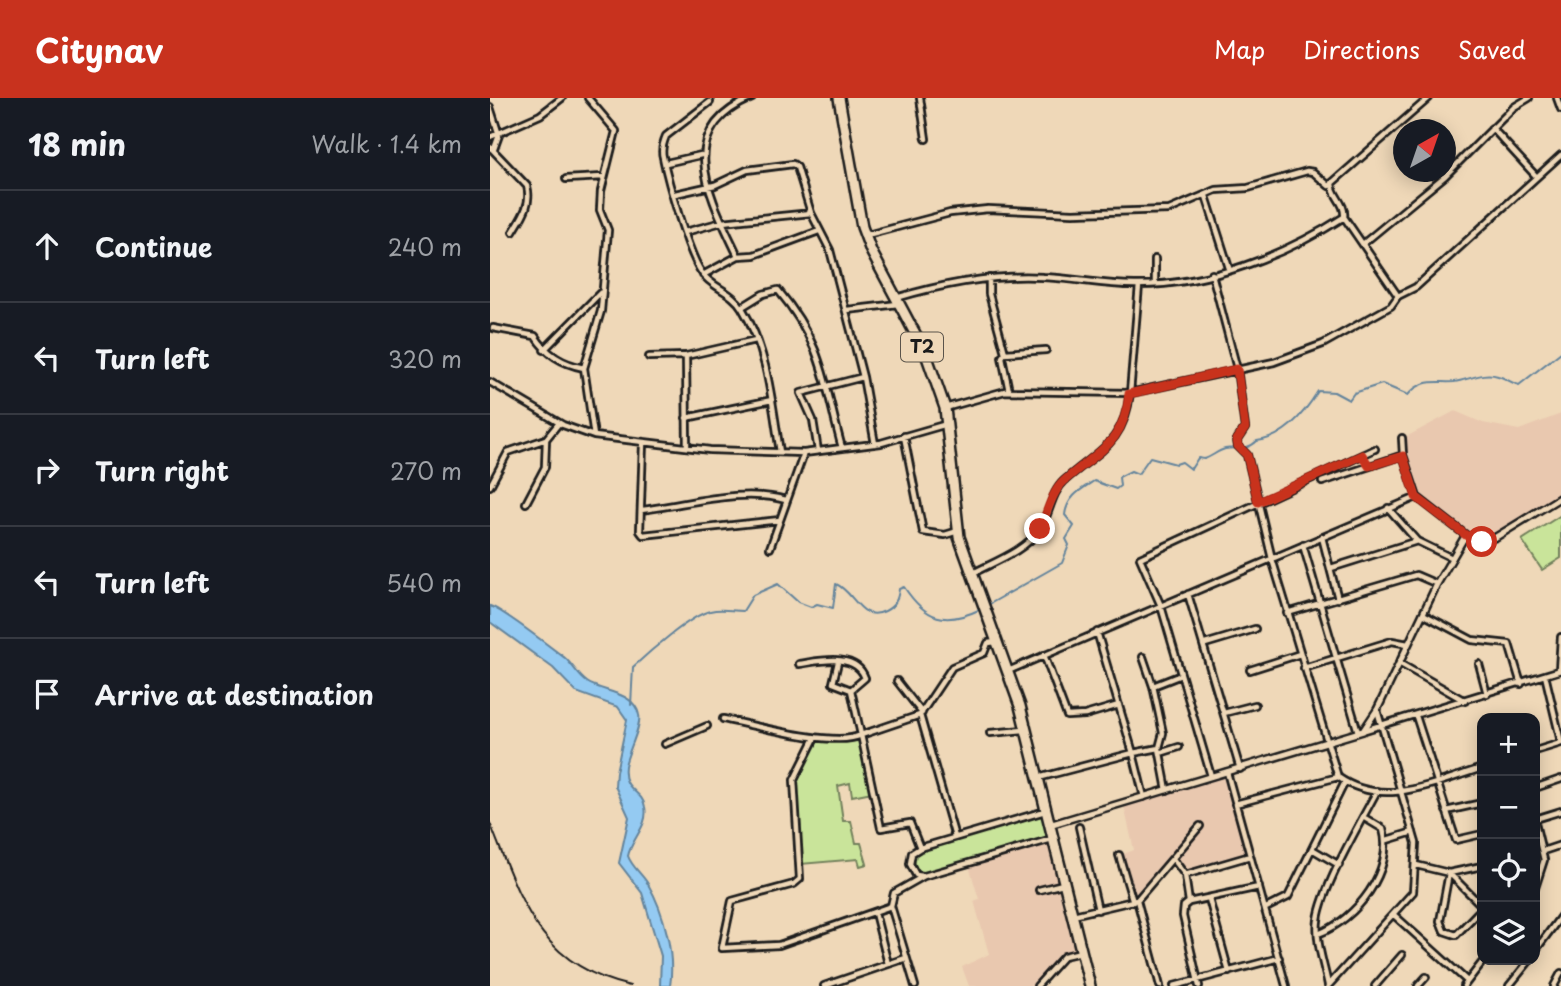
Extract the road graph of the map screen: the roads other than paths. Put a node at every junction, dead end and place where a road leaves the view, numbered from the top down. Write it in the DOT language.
graph roads {
  1 [pos="562,98"];
  2 [pos="588,98"];
  3 [pos="752,98"];
  4 [pos="839,98"];
  5 [pos="920,98"];
  6 [pos="1429,98"];
  7 [pos="1529,98"];
  8 [pos="1558,98"];
  9 [pos="710,102"];
  10 [pos="490,107"];
  11 [pos="1561,109"];
  12 [pos="1492,128"];
  13 [pos="499,135"];
  14 [pos="490,137"];
  15 [pos="926,139"];
  16 [pos="492,148"];
  17 [pos="701,155"];
  18 [pos="1561,155"];
  19 [pos="666,163"];
  20 [pos="1535,175"];
  21 [pos="603,177"];
  22 [pos="566,178"];
  23 [pos="1332,183"];
  24 [pos="706,187"];
  25 [pos="675,194"];
  26 [pos="1206,196"];
  27 [pos="811,213"];
  28 [pos="1344,217"];
  29 [pos="722,222"];
  30 [pos="819,231"];
  31 [pos="513,232"];
  32 [pos="685,232"];
  33 [pos="865,236"];
  34 [pos="1364,243"];
  35 [pos="738,256"];
  36 [pos="1155,259"];
  37 [pos="1230,268"];
  38 [pos="1212,274"];
  39 [pos="703,275"];
  40 [pos="989,278"];
  41 [pos="1155,284"];
  42 [pos="1139,285"];
  43 [pos="601,292"];
  44 [pos="1398,296"];
  45 [pos="896,301"];
  46 [pos="742,307"];
  47 [pos="847,310"];
  48 [pos="493,328"];
  49 [pos="756,340"];
  50 [pos="544,350"];
  51 [pos="1046,350"];
  52 [pos="1005,352"];
  53 [pos="649,356"];
  54 [pos="686,356"];
  55 [pos="584,368"];
  56 [pos="1237,369"];
  57 [pos="863,377"];
  58 [pos="490,382"];
  59 [pos="826,384"];
  60 [pos="1009,391"];
  61 [pos="1129,394"];
  62 [pos="772,400"];
  63 [pos="945,408"];
  64 [pos="686,418"];
  65 [pos="559,423"];
  66 [pos="948,423"];
  67 [pos="594,436"];
  68 [pos="904,436"];
  69 [pos="1402,438"];
  70 [pos="546,439"];
  71 [pos="643,443"];
  72 [pos="875,444"];
  73 [pos="687,447"];
  74 [pos="842,448"];
  75 [pos="1375,449"];
  76 [pos="818,451"];
  77 [pos="780,452"];
  78 [pos="804,453"];
  79 [pos="1362,455"];
  80 [pos="1403,456"];
  81 [pos="1369,466"];
  82 [pos="1322,482"];
  83 [pos="490,486"];
  84 [pos="1416,497"];
  85 [pos="1561,497"];
  86 [pos="786,500"];
  87 [pos="1258,502"];
  88 [pos="526,503"];
  89 [pos="1388,508"];
  90 [pos="641,510"];
  91 [pos="780,520"];
  92 [pos="958,531"];
  93 [pos="1467,536"];
  94 [pos="1322,537"];
  95 [pos="1417,541"];
  96 [pos="1303,545"];
  97 [pos="770,548"];
  98 [pos="1452,558"];
  99 [pos="1272,559"];
  100 [pos="1331,568"];
  101 [pos="972,573"];
  102 [pos="1437,584"];
  103 [pos="1188,594"];
  104 [pos="1338,599"];
  105 [pos="1322,604"];
  106 [pos="1161,606"];
  107 [pos="1287,613"];
  108 [pos="1423,614"];
  109 [pos="1255,629"];
  110 [pos="1097,632"];
  111 [pos="1561,637"];
  112 [pos="997,642"];
  113 [pos="1205,644"];
  114 [pos="1408,644"];
  115 [pos="1300,654"];
  116 [pos="1044,655"];
  117 [pos="1143,657"];
  118 [pos="1336,658"];
  119 [pos="838,662"];
  120 [pos="1399,663"];
  121 [pos="799,664"];
  122 [pos="1479,664"];
  123 [pos="1304,668"];
  124 [pos="1250,670"];
  125 [pos="1560,670"];
  126 [pos="1007,671"];
  127 [pos="1545,675"];
  128 [pos="1181,676"];
  129 [pos="897,681"];
  130 [pos="1521,684"];
  131 [pos="1153,686"];
  132 [pos="851,690"];
  133 [pos="1487,694"];
  134 [pos="1465,701"];
  135 [pos="1119,705"];
  136 [pos="1255,705"];
  137 [pos="1377,710"];
  138 [pos="1224,713"];
  139 [pos="921,714"];
  140 [pos="1416,716"];
  141 [pos="723,719"];
  142 [pos="1382,725"];
  143 [pos="707,726"];
  144 [pos="1026,730"];
  145 [pos="1360,732"];
  146 [pos="990,733"];
  147 [pos="861,735"];
  148 [pos="815,738"];
  149 [pos="1326,742"];
  150 [pos="1561,742"];
  151 [pos="664,744"];
  152 [pos="1179,747"];
  153 [pos="1540,749"];
  154 [pos="1159,751"];
  155 [pos="1133,753"];
  156 [pos="1240,769"];
  157 [pos="1477,769"];
  158 [pos="1227,772"];
  159 [pos="1211,776"];
  160 [pos="1338,776"];
  161 [pos="1037,779"];
  162 [pos="1561,779"];
  163 [pos="1437,781"];
  164 [pos="1345,782"];
  165 [pos="1540,786"];
  166 [pos="1167,790"];
  167 [pos="1377,791"];
  168 [pos="1402,792"];
  169 [pos="1144,798"];
  170 [pos="1235,804"];
  171 [pos="1477,804"];
  172 [pos="1045,811"];
  173 [pos="1446,811"];
  174 [pos="1561,811"];
  175 [pos="1363,817"];
  176 [pos="1540,819"];
  177 [pos="1049,825"];
  178 [pos="1200,826"];
  179 [pos="1079,827"];
  180 [pos="1413,832"];
  181 [pos="1477,835"];
  182 [pos="955,837"];
  183 [pos="1053,838"];
  184 [pos="1540,839"];
  185 [pos="1387,840"];
  186 [pos="1561,845"];
  187 [pos="920,848"];
  188 [pos="1312,849"];
  189 [pos="1543,850"];
  190 [pos="1119,855"];
  191 [pos="1250,856"];
  192 [pos="1174,860"];
  193 [pos="1416,865"];
  194 [pos="1339,866"];
  195 [pos="1477,867"];
  196 [pos="1449,873"];
  197 [pos="1185,875"];
  198 [pos="1540,875"];
  199 [pos="924,876"];
  200 [pos="1064,883"];
  201 [pos="1259,887"];
  202 [pos="1040,890"];
  203 [pos="1209,899"];
  204 [pos="1135,901"];
  205 [pos="1189,902"];
  206 [pos="1477,902"];
  207 [pos="891,906"];
  208 [pos="1266,908"];
  209 [pos="1097,910"];
  210 [pos="1477,912"];
  211 [pos="875,914"];
  212 [pos="1072,915"];
  213 [pos="1394,915"];
  214 [pos="1561,916"];
  215 [pos="1318,934"];
  216 [pos="1540,938"];
  217 [pos="1082,952"];
  218 [pos="1402,955"];
  219 [pos="906,958"];
  220 [pos="1279,958"];
  221 [pos="888,964"];
  222 [pos="1479,965"];
  223 [pos="1526,965"];
  224 [pos="1229,972"];
  225 [pos="1561,973"];
  226 [pos="1426,977"];
  227 [pos="1198,983"];
  228 [pos="1465,984"];
  229 [pos="824,986"];
  230 [pos="915,986"];
  231 [pos="1037,986"];
  232 [pos="1090,986"];
  233 [pos="1160,986"];
  234 [pos="1174,986"];
  235 [pos="1286,986"];
  236 [pos="1328,986"];
  237 [pos="1376,986"];
  238 [pos="1419,986"];
  239 [pos="1509,986"];
  240 [pos="1553,986"];
  1 -- 13 [label="street"];
  2 -- 21 [label="street"];
  3 -- 17 [label="street"];
  4 -- 33 [label="highway, T2"];
  5 -- 15 [label="street"];
  6 -- 23 [label="street"];
  7 -- 12 [label="street"];
  8 -- 11 [label="street"];
  9 -- 19 [label="street"];
  10 -- 13 [label="street"];
  12 -- 20 [label="street"];
  12 -- 34 [label="street"];
  13 -- 14 [label="street"];
  13 -- 16 [label="street"];
  16 -- 31 [label="street"];
  17 -- 19 [label="street"];
  17 -- 24 [label="street"];
  18 -- 20 [label="street"];
  19 -- 25 [label="street"];
  20 -- 44 [label="street"];
  21 -- 22 [label="street"];
  21 -- 43 [label="street"];
  23 -- 26 [label="street"];
  23 -- 28 [label="street"];
  24 -- 25 [label="street"];
  24 -- 27 [label="street"];
  24 -- 29 [label="street"];
  25 -- 32 [label="street"];
  26 -- 33 [label="street"];
  26 -- 37 [label="street"];
  27 -- 29 [label="street"];
  27 -- 30 [label="street"];
  28 -- 34 [label="street"];
  28 -- 37 [label="street"];
  29 -- 32 [label="street"];
  29 -- 35 [label="street"];
  30 -- 35 [label="street"];
  30 -- 47 [label="street"];
  32 -- 39 [label="street"];
  33 -- 45 [label="highway, T2"];
  34 -- 44 [label="street"];
  35 -- 39 [label="street"];
  36 -- 41 [label="street"];
  37 -- 38 [label="street"];
  38 -- 41 [label="street"];
  38 -- 56 [label="street"];
  39 -- 46 [label="street"];
  40 -- 42 [label="street"];
  40 -- 45 [label="street"];
  40 -- 52 [label="street"];
  41 -- 42 [label="street"];
  42 -- 61 [label="street"];
  43 -- 50 [label="street"];
  43 -- 55 [label="street"];
  44 -- 56 [label="street"];
  45 -- 47 [label="street"];
  45 -- 63 [label="highway, T2"];
  46 -- 49 [label="street"];
  46 -- 59 [label="street"];
  47 -- 57 [label="street"];
  48 -- 50 [label="street"];
  49 -- 54 [label="street"];
  49 -- 62 [label="street"];
  50 -- 55 [label="street"];
  51 -- 52 [label="street"];
  52 -- 60 [label="street"];
  53 -- 54 [label="street"];
  54 -- 64 [label="street"];
  55 -- 67 [label="street"];
  56 -- 61 [label="street"];
  56 -- 87 [label="street"];
  57 -- 59 [label="street"];
  57 -- 72 [label="street"];
  58 -- 65 [label="street"];
  59 -- 74 [label="street"];
  59 -- 76 [label="street"];
  60 -- 61 [label="street"];
  60 -- 63 [label="street"];
  61 -- 101 [label="street"];
  62 -- 64 [label="street"];
  62 -- 77 [label="street"];
  63 -- 66 [label="highway, T2"];
  64 -- 73 [label="street"];
  65 -- 67 [label="street"];
  65 -- 70 [label="street"];
  66 -- 68 [label="street"];
  66 -- 92 [label="highway, T2"];
  67 -- 71 [label="street"];
  68 -- 72 [label="street"];
  68 -- 92 [label="street"];
  69 -- 80 [label="street"];
  70 -- 83 [label="street"];
  70 -- 88 [label="street"];
  71 -- 73 [label="street"];
  71 -- 90 [label="street"];
  72 -- 74 [label="street"];
  73 -- 77 [label="street"];
  74 -- 76 [label="street"];
  75 -- 79 [label="street"];
  76 -- 78 [label="street"];
  77 -- 78 [label="street"];
  78 -- 86 [label="street"];
  79 -- 81 [label="street"];
  79 -- 87 [label="street"];
  80 -- 81 [label="street"];
  80 -- 84 [label="street"];
  81 -- 82 [label="street"];
  84 -- 89 [label="street"];
  84 -- 93 [label="street"];
  85 -- 93 [label="street"];
  86 -- 90 [label="street"];
  86 -- 91 [label="street"];
  87 -- 99 [label="street"];
  87 -- 106 [label="street"];
  89 -- 94 [label="street"];
  89 -- 95 [label="street"];
  90 -- 91 [label="street"];
  91 -- 97 [label="street"];
  92 -- 101 [label="highway, T2"];
  93 -- 98 [label="street"];
  94 -- 96 [label="street"];
  94 -- 100 [label="street"];
  95 -- 98 [label="street"];
  95 -- 100 [label="street"];
  96 -- 99 [label="street"];
  96 -- 105 [label="street"];
  98 -- 102 [label="street"];
  99 -- 103 [label="street"];
  99 -- 107 [label="street"];
  100 -- 104 [label="street"];
  101 -- 112 [label="highway, T2"];
  102 -- 104 [label="street"];
  102 -- 108 [label="street"];
  103 -- 106 [label="street"];
  103 -- 113 [label="street"];
  104 -- 105 [label="street"];
  105 -- 107 [label="street"];
  105 -- 118 [label="street"];
  106 -- 110 [label="street"];
  106 -- 128 [label="street"];
  107 -- 115 [label="street"];
  108 -- 114 [label="street"];
  108 -- 130 [label="street"];
  109 -- 113 [label="street"];
  110 -- 116 [label="street"];
  110 -- 135 [label="street"];
  111 -- 125 [label="street"];
  112 -- 126 [label="highway, T2"];
  112 -- 139 [label="street"];
  113 -- 138 [label="street"];
  114 -- 118 [label="street"];
  114 -- 120 [label="street"];
  115 -- 123 [label="street"];
  115 -- 124 [label="street"];
  116 -- 126 [label="street"];
  116 -- 135 [label="street"];
  117 -- 131 [label="street"];
  118 -- 123 [label="street"];
  118 -- 145 [label="street"];
  119 -- 121 [label="street"];
  119 -- 132 [label="street"];
  119 -- 132 [label="street"];
  120 -- 134 [label="street"];
  120 -- 137 [label="street"];
  122 -- 133 [label="street"];
  123 -- 149 [label="street"];
  125 -- 127 [label="street"];
  126 -- 144 [label="highway, T2"];
  127 -- 130 [label="street"];
  127 -- 150 [label="street"];
  128 -- 131 [label="street"];
  128 -- 159 [label="street"];
  129 -- 139 [label="street"];
  130 -- 133 [label="street"];
  131 -- 154 [label="street"];
  132 -- 147 [label="street"];
  133 -- 134 [label="street"];
  134 -- 140 [label="street"];
  135 -- 155 [label="street"];
  136 -- 138 [label="street"];
  137 -- 142 [label="street"];
  137 -- 145 [label="street"];
  138 -- 156 [label="street"];
  139 -- 147 [label="street"];
  139 -- 182 [label="street"];
  140 -- 142 [label="street"];
  140 -- 163 [label="street"];
  141 -- 148 [label="street"];
  142 -- 145 [label="street"];
  142 -- 168 [label="street"];
  143 -- 151 [label="street"];
  144 -- 146 [label="street"];
  144 -- 161 [label="highway, T2"];
  145 -- 149 [label="street"];
  147 -- 148 [label="street"];
  147 -- 187 [label="street"];
  148 -- 211 [label="street"];
  149 -- 156 [label="street"];
  149 -- 160 [label="street"];
  150 -- 153 [label="street"];
  152 -- 154 [label="street"];
  154 -- 155 [label="street"];
  154 -- 166 [label="street"];
  155 -- 161 [label="street"];
  155 -- 169 [label="street"];
  156 -- 158 [label="street"];
  157 -- 163 [label="street"];
  158 -- 159 [label="street"];
  158 -- 170 [label="street"];
  159 -- 166 [label="street"];
  160 -- 164 [label="street"];
  160 -- 170 [label="street"];
  161 -- 172 [label="highway, T2"];
  162 -- 165 [label="street"];
  163 -- 168 [label="street"];
  163 -- 173 [label="street"];
  164 -- 167 [label="street"];
  164 -- 188 [label="street"];
  166 -- 169 [label="street"];
  167 -- 168 [label="street"];
  167 -- 175 [label="street"];
  168 -- 180 [label="street"];
  169 -- 177 [label="street"];
  170 -- 191 [label="street"];
  171 -- 173 [label="street"];
  172 -- 177 [label="highway, T2"];
  172 -- 182 [label="street"];
  173 -- 181 [label="street"];
  174 -- 176 [label="street"];
  175 -- 185 [label="street"];
  175 -- 194 [label="street"];
  177 -- 183 [label="highway, T2"];
  178 -- 192 [label="street"];
  179 -- 209 [label="street"];
  180 -- 185 [label="street"];
  180 -- 193 [label="street"];
  182 -- 187 [label="street"];
  183 -- 199 [label="street"];
  183 -- 200 [label="highway, T2"];
  184 -- 189 [label="street"];
  185 -- 215 [label="street"];
  186 -- 189 [label="street"];
  187 -- 199 [label="street"];
  188 -- 194 [label="street"];
  188 -- 208 [label="street"];
  189 -- 198 [label="street"];
  190 -- 204 [label="street"];
  191 -- 197 [label="street"];
  191 -- 201 [label="street"];
  192 -- 197 [label="street"];
  192 -- 204 [label="street"];
  193 -- 196 [label="street"];
  193 -- 213 [label="street"];
  194 -- 215 [label="street"];
  195 -- 196 [label="street"];
  196 -- 206 [label="street"];
  196 -- 210 [label="street"];
  197 -- 205 [label="street"];
  199 -- 207 [label="street"];
  200 -- 202 [label="street"];
  200 -- 212 [label="highway, T2"];
  201 -- 203 [label="street"];
  201 -- 208 [label="street"];
  203 -- 205 [label="street"];
  203 -- 224 [label="street"];
  204 -- 209 [label="street"];
  204 -- 233 [label="street"];
  205 -- 227 [label="street"];
  207 -- 211 [label="street"];
  207 -- 219 [label="street"];
  208 -- 220 [label="street"];
  209 -- 212 [label="street"];
  211 -- 221 [label="street"];
  212 -- 217 [label="highway, T2"];
  213 -- 228 [label="street"];
  213 -- 236 [label="street"];
  214 -- 216 [label="street"];
  215 -- 236 [label="street"];
  217 -- 231 [label="street"];
  217 -- 232 [label="highway, T2"];
  218 -- 237 [label="street"];
  219 -- 221 [label="street"];
  219 -- 230 [label="street"];
  220 -- 224 [label="street"];
  220 -- 235 [label="street"];
  221 -- 229 [label="street"];
  222 -- 228 [label="street"];
  223 -- 239 [label="street"];
  224 -- 227 [label="street"];
  225 -- 240 [label="street"];
  226 -- 238 [label="street"];
  227 -- 234 [label="street"];
}
